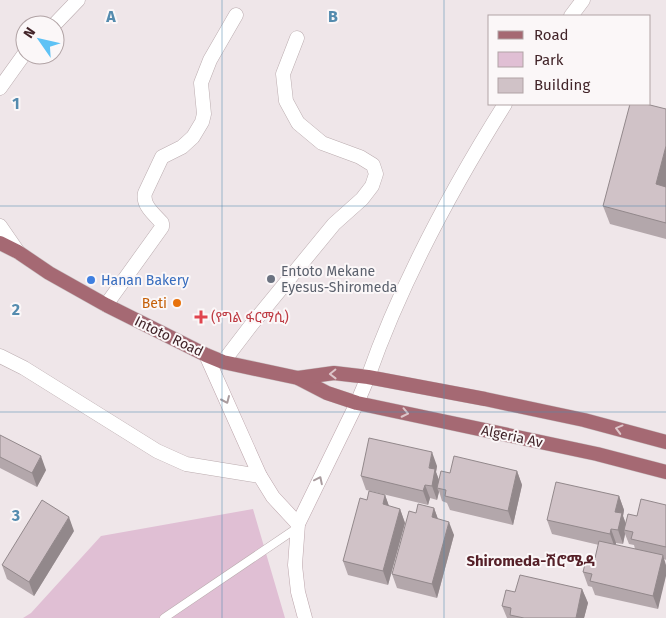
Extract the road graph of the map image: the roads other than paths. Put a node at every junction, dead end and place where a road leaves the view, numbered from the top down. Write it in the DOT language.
graph roads {
  1 [pos="78,0"];
  2 [pos="583,0"];
  3 [pos="64,15"];
  4 [pos="236,15"];
  5 [pos="572,15"];
  6 [pos="297,38"];
  7 [pos="16,65"];
  8 [pos="0,88"];
  9 [pos="504,105"];
  10 [pos="0,226"];
  11 [pos="0,243"];
  12 [pos="18,252"];
  13 [pos="106,305"];
  14 [pos="206,355"];
  15 [pos="0,356"];
  16 [pos="223,362"];
  17 [pos="368,377"];
  18 [pos="298,378"];
  19 [pos="357,403"];
  20 [pos="666,442"];
  21 [pos="666,472"];
  22 [pos="260,476"];
  23 [pos="297,526"];
  24 [pos="164,618"];
  25 [pos="305,618"];
  1 -- 3 [label="street"];
  2 -- 5 [label="street"];
  4 -- 13 [label="street"];
  6 -- 16 [label="street"];
  7 -- 8 [label="street"];
  9 -- 17 [label="street"];
  10 -- 12 [label="street"];
  11 -- 12 [label="main road, Intoto Road"];
  12 -- 13 [label="main road, Intoto Road"];
  13 -- 14 [label="main road, Intoto Road"];
  14 -- 16 [label="main road, Intoto Road"];
  14 -- 22 [label="street, one-way"];
  15 -- 22 [label="street"];
  16 -- 18 [label="main road, Intoto Road"];
  17 -- 18 [label="main road, one-way"];
  17 -- 19 [label="street"];
  20 -- 17 [label="main road, one-way"];
  18 -- 19 [label="main road, Algeria Av"];
  19 -- 21 [label="main road, Algeria Av, one-way"];
  23 -- 19 [label="street, one-way"];
  22 -- 23 [label="street"];
  23 -- 24 [label="lane"];
  23 -- 25 [label="street"];
}
